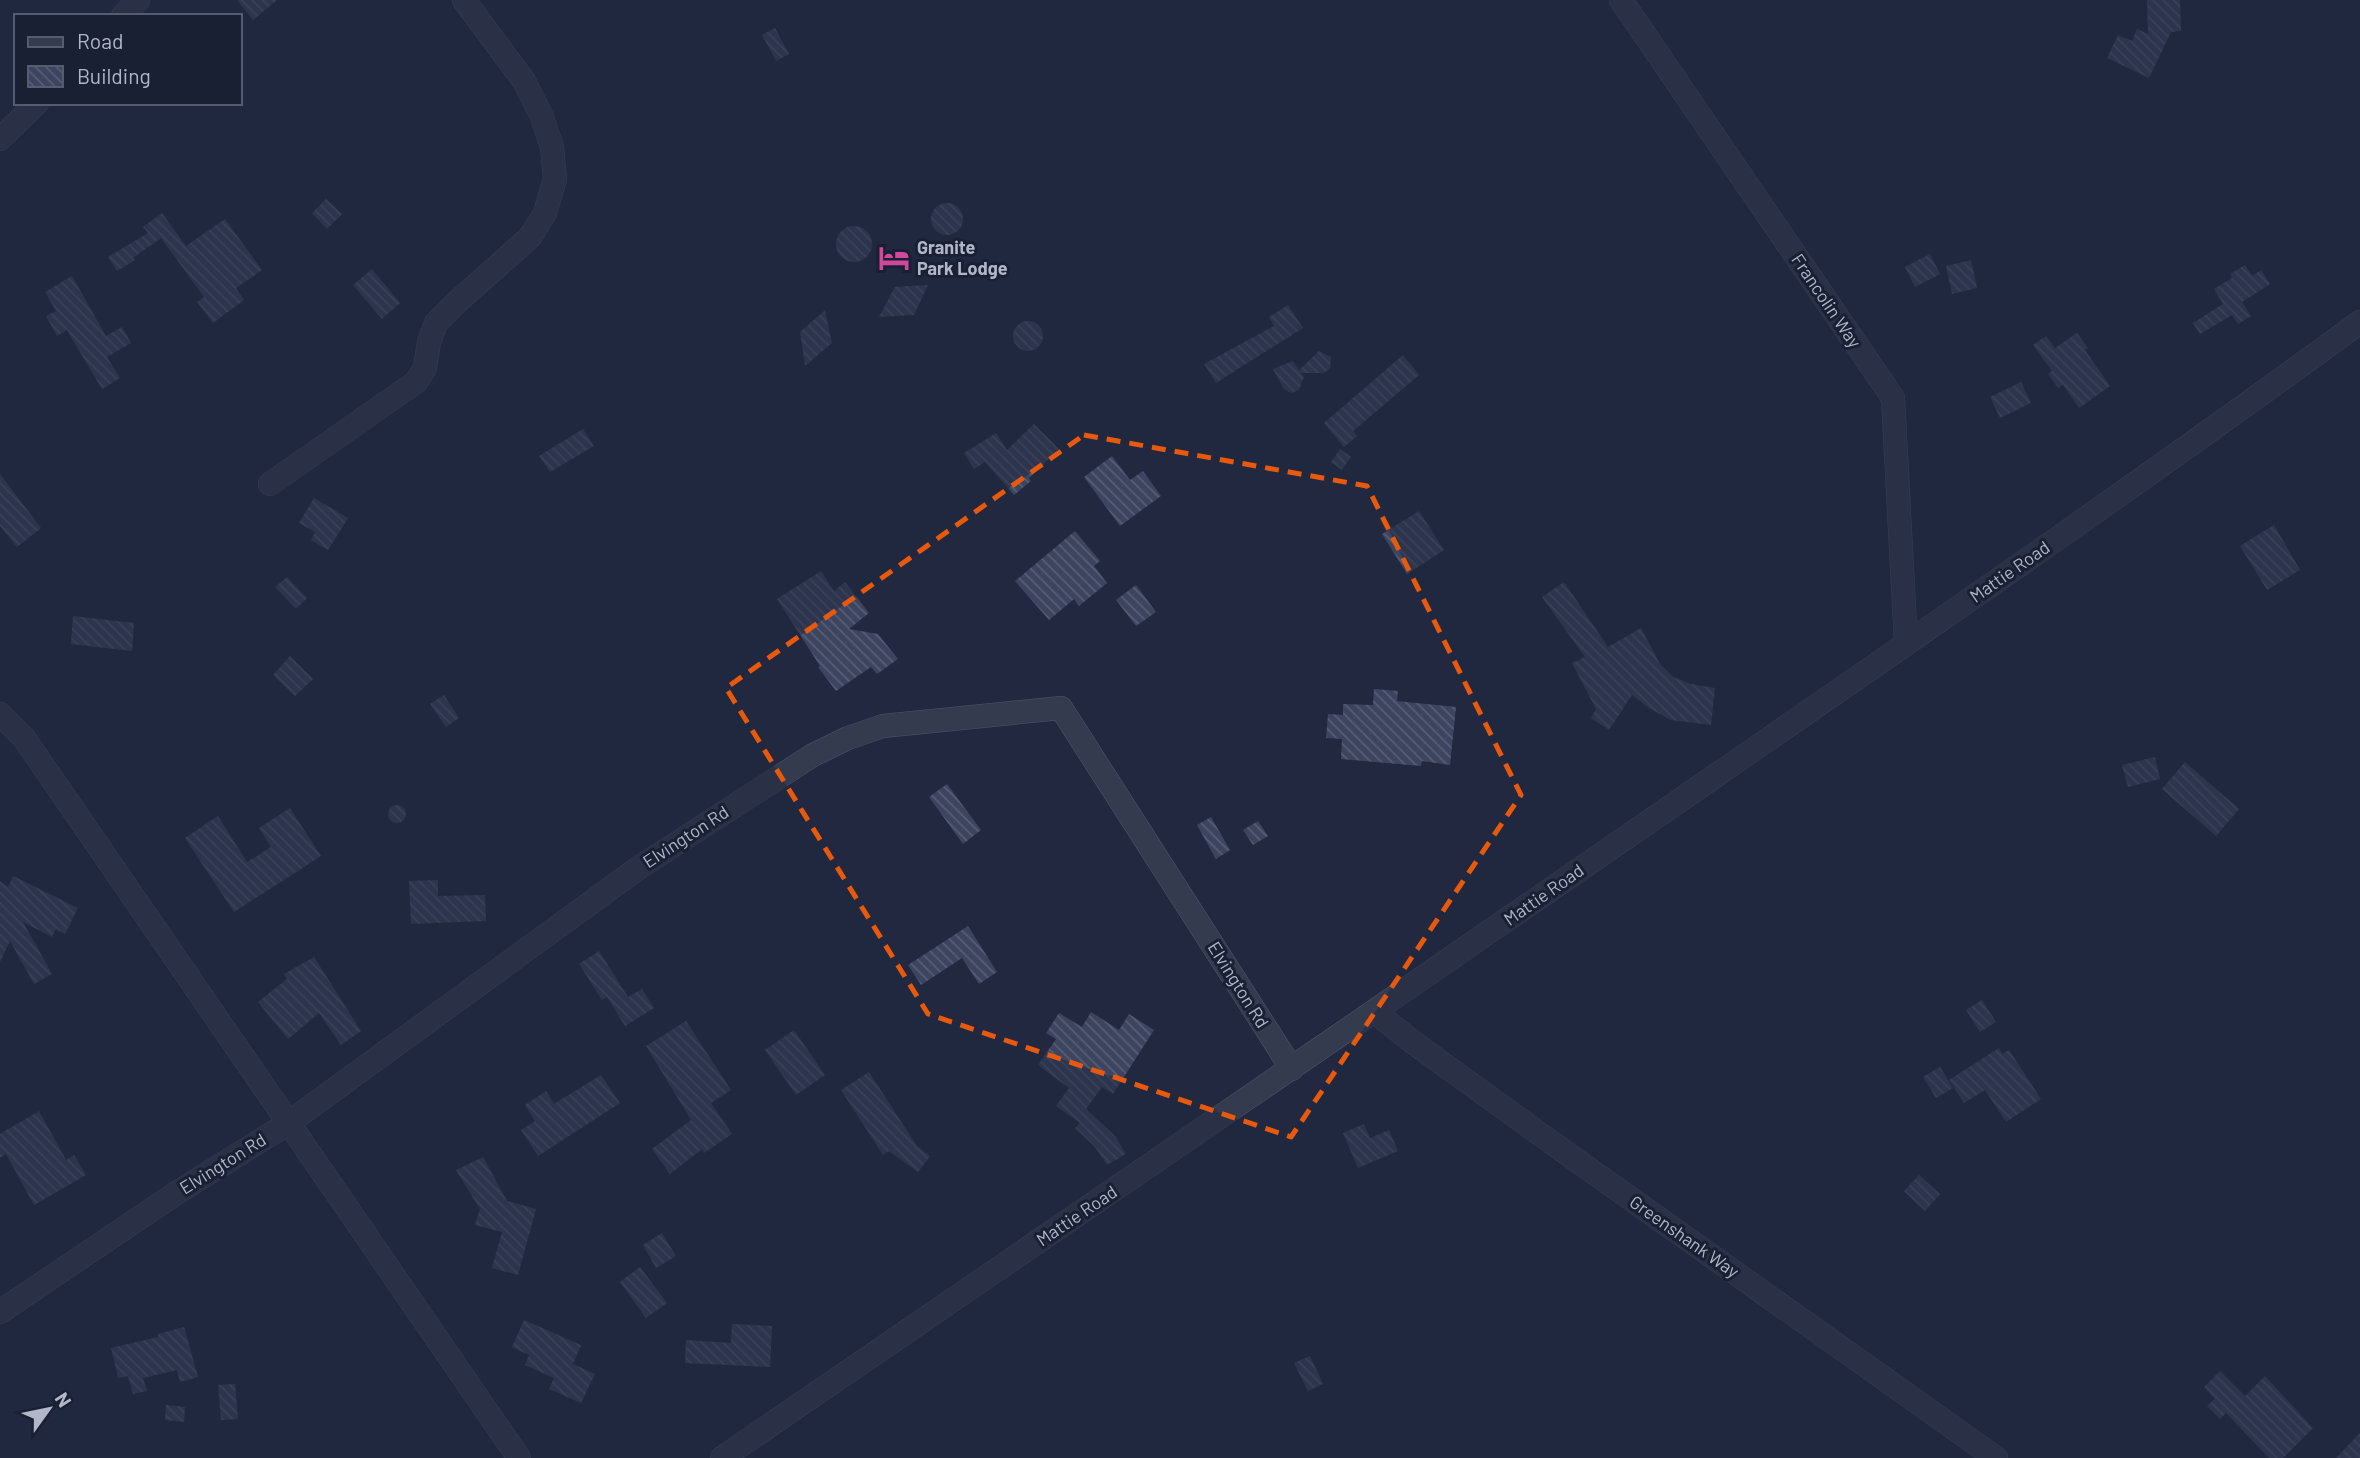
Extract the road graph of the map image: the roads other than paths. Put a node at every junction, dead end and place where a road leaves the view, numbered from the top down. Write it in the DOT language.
graph roads {
  1 [pos="138,0"];
  2 [pos="464,0"];
  3 [pos="1621,0"];
  4 [pos="125,14"];
  5 [pos="35,105"];
  6 [pos="0,139"];
  7 [pos="2360,322"];
  8 [pos="270,484"];
  9 [pos="1906,644"];
  10 [pos="0,714"];
  11 [pos="1375,1012"];
  12 [pos="1292,1069"];
  13 [pos="287,1124"];
  14 [pos="0,1312"];
  15 [pos="519,1458"];
  16 [pos="722,1458"];
  17 [pos="1996,1458"];
  1 -- 4 [label="street"];
  2 -- 8 [label="street"];
  3 -- 9 [label="street, Francolin Way"];
  5 -- 6 [label="street"];
  7 -- 9 [label="street, Mattie Road"];
  9 -- 11 [label="street, Mattie Road"];
  10 -- 13 [label="street"];
  11 -- 12 [label="street, Mattie Road"];
  11 -- 17 [label="street, Greenshank Way"];
  12 -- 13 [label="street, Elvington Rd"];
  12 -- 16 [label="street, Mattie Road"];
  13 -- 14 [label="street, Elvington Rd"];
  13 -- 15 [label="street"];
}
